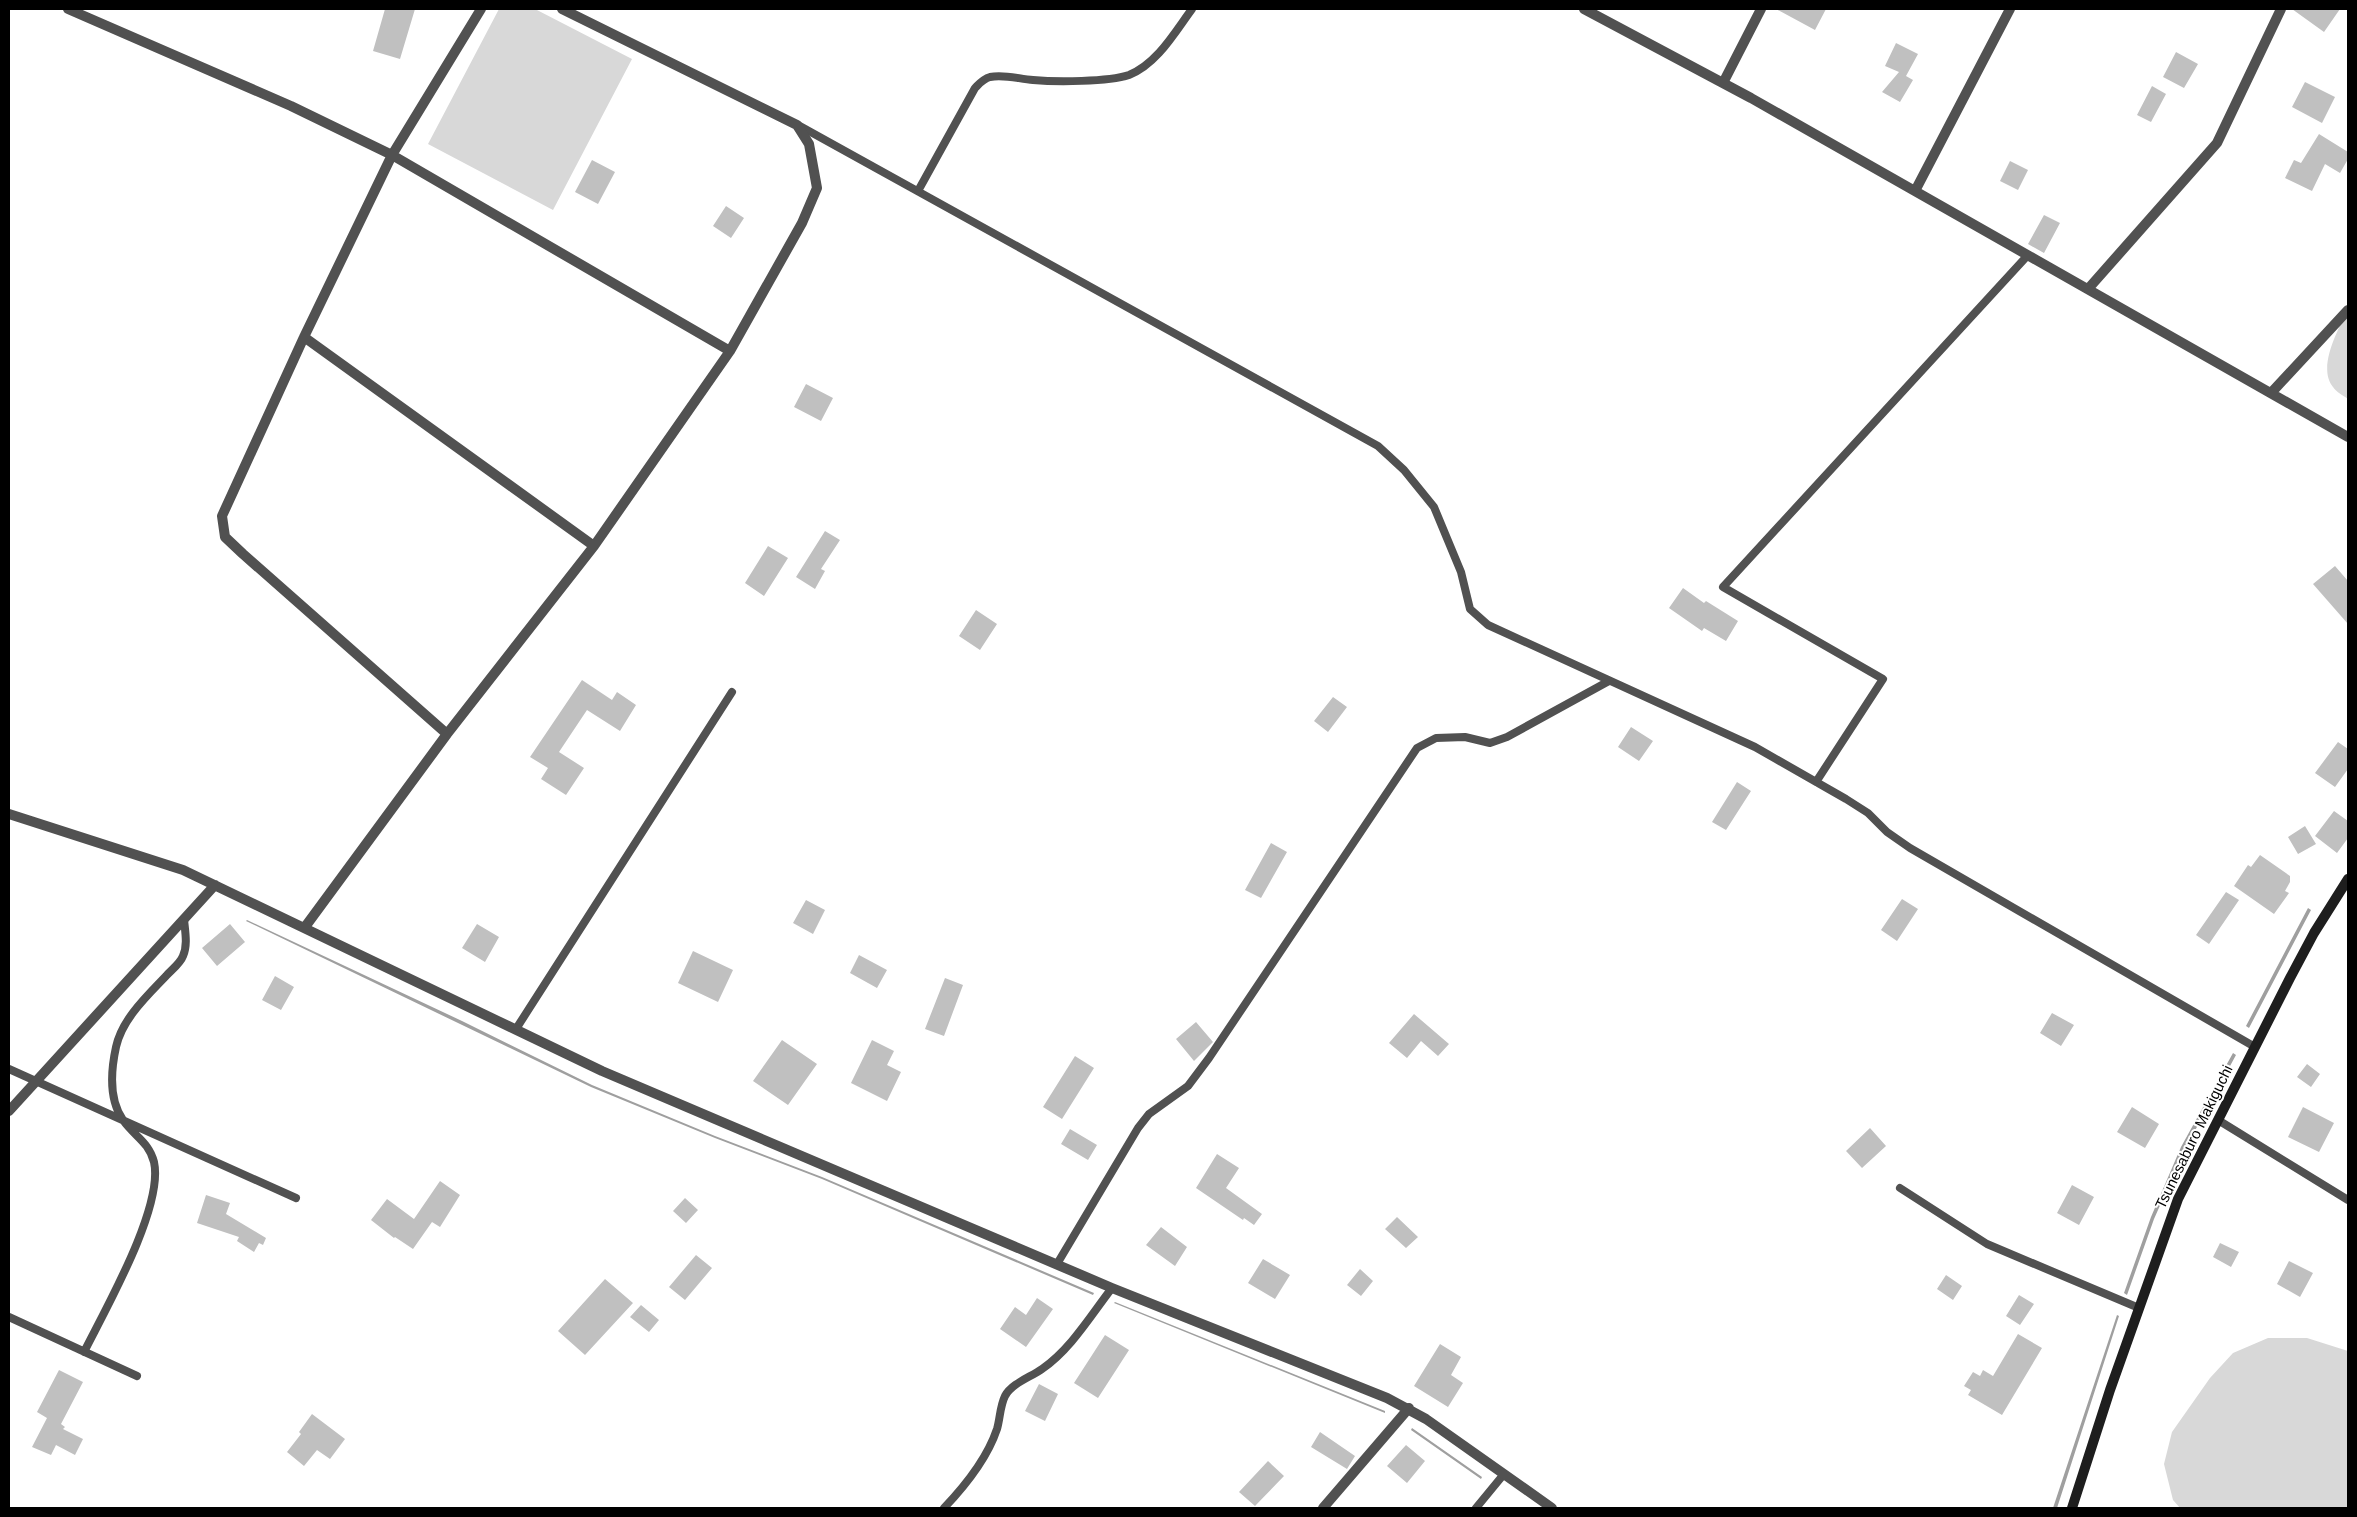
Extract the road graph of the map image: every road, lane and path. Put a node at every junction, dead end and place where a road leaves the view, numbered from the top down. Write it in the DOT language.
graph roads {
  1 [pos="68,9"];
  2 [pos="482,9"];
  3 [pos="562,9"];
  4 [pos="1192,9"];
  5 [pos="1584,9"];
  6 [pos="1760,9"];
  7 [pos="2010,9"];
  8 [pos="2280,9"];
  9 [pos="1723,83"];
  10 [pos="797,125"];
  11 [pos="392,155"];
  12 [pos="918,191"];
  13 [pos="1915,191"];
  14 [pos="2028,255"];
  15 [pos="2088,289"];
  16 [pos="2348,310"];
  17 [pos="304,337"];
  18 [pos="730,351"];
  19 [pos="2271,393"];
  20 [pos="2348,437"];
  21 [pos="594,546"];
  22 [pos="1609,681"];
  23 [pos="732,692"];
  24 [pos="447,734"];
  25 [pos="1816,782"];
  26 [pos="9,814"];
  27 [pos="2348,880"];
  28 [pos="215,885"];
  29 [pos="184,919"];
  30 [pos="305,927"];
  31 [pos="516,1029"];
  32 [pos="2255,1046"];
  33 [pos="9,1069"];
  34 [pos="36,1081"];
  35 [pos="9,1111"];
  36 [pos="122,1119"];
  37 [pos="2218,1120"];
  38 [pos="1900,1188"];
  39 [pos="296,1198"];
  40 [pos="2348,1200"];
  41 [pos="1057,1264"];
  42 [pos="1112,1288"];
  43 [pos="2139,1308"];
  44 [pos="9,1317"];
  45 [pos="84,1352"];
  46 [pos="136,1376"];
  47 [pos="1409,1408"];
  48 [pos="1504,1474"];
  49 [pos="944,1508"];
  50 [pos="1323,1508"];
  51 [pos="1476,1508"];
  52 [pos="1552,1508"];
  53 [pos="2072,1508"];
  1 -- 11 [label="street"];
  2 -- 11 [label="street"];
  3 -- 10 [label="street"];
  4 -- 12 [label="lane"];
  5 -- 9 [label="street"];
  6 -- 9 [label="street"];
  7 -- 13 [label="street"];
  8 -- 15 [label="street"];
  9 -- 13 [label="street"];
  10 -- 12 [label="lane"];
  10 -- 18 [label="street"];
  11 -- 17 [label="street"];
  11 -- 18 [label="street"];
  12 -- 22 [label="lane"];
  13 -- 14 [label="street"];
  14 -- 15 [label="street"];
  14 -- 25 [label="lane"];
  15 -- 19 [label="street"];
  16 -- 19 [label="street"];
  17 -- 21 [label="street"];
  17 -- 24 [label="street"];
  18 -- 21 [label="street"];
  19 -- 20 [label="street"];
  21 -- 24 [label="street"];
  22 -- 25 [label="lane"];
  22 -- 41 [label="lane"];
  23 -- 31 [label="lane"];
  24 -- 30 [label="street"];
  25 -- 32 [label="lane"];
  26 -- 28 [label="street"];
  27 -- 32 [label="street, Tsunesaburo Makiguchi"];
  28 -- 29 [label="street"];
  28 -- 30 [label="street"];
  29 -- 34 [label="street"];
  29 -- 36 [label="lane"];
  30 -- 31 [label="street"];
  31 -- 41 [label="street"];
  32 -- 37 [label="street, Tsunesaburo Makiguchi"];
  33 -- 34 [label="lane"];
  34 -- 35 [label="street"];
  34 -- 36 [label="lane"];
  36 -- 39 [label="lane"];
  36 -- 45 [label="lane"];
  37 -- 40 [label="lane"];
  37 -- 43 [label="street, Tsunesaburo Makiguchi"];
  38 -- 43 [label="lane"];
  41 -- 42 [label="street"];
  42 -- 47 [label="street"];
  42 -- 49 [label="lane"];
  43 -- 53 [label="street, Tsunesaburo Makiguchi"];
  44 -- 45 [label="lane"];
  45 -- 46 [label="lane"];
  47 -- 48 [label="street"];
  47 -- 50 [label="street"];
  48 -- 51 [label="lane"];
  48 -- 52 [label="street"];
}
